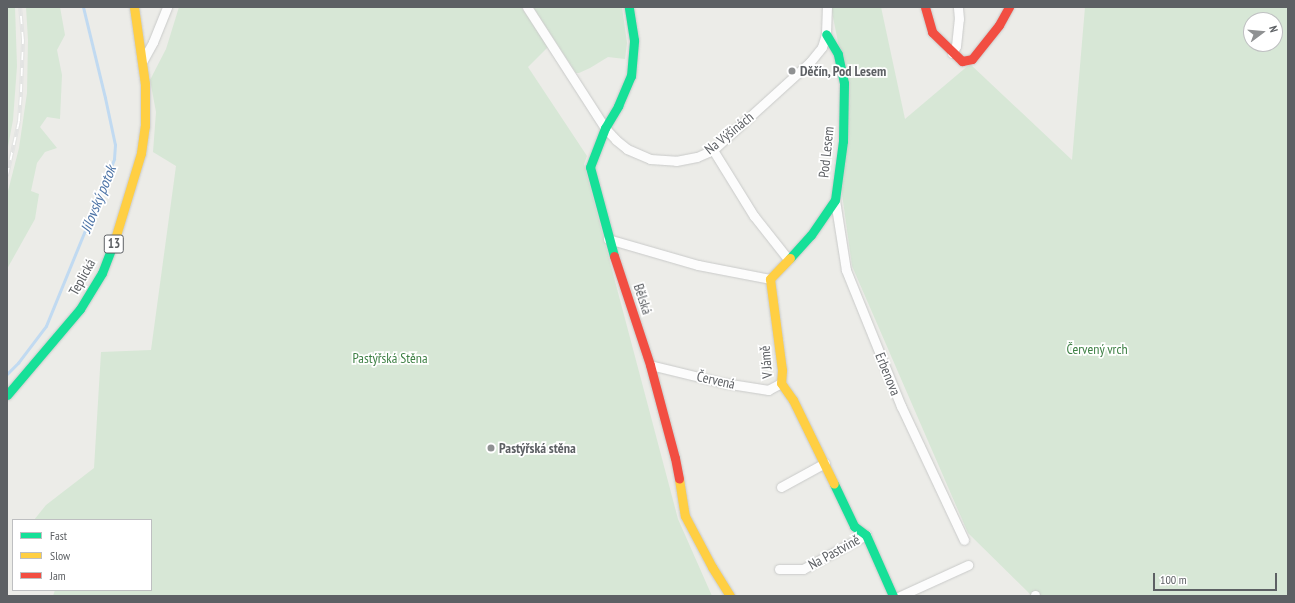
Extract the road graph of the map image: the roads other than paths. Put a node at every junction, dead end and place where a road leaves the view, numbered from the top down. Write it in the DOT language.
graph roads {
  1 [pos="134,7"];
  2 [pos="167,7"];
  3 [pos="527,7"];
  4 [pos="629,7"];
  5 [pos="827,7"];
  6 [pos="925,7"];
  7 [pos="958,7"];
  8 [pos="1009,7"];
  9 [pos="826,34"];
  10 [pos="952,53"];
  11 [pos="142,62"];
  12 [pos="605,128"];
  13 [pos="713,150"];
  14 [pos="835,200"];
  15 [pos="608,239"];
  16 [pos="788,260"];
  17 [pos="770,279"];
  18 [pos="650,365"];
  19 [pos="781,384"];
  20 [pos="7,395"];
  21 [pos="824,463"];
  22 [pos="781,487"];
  23 [pos="866,535"];
  24 [pos="964,540"];
  25 [pos="968,565"];
  26 [pos="778,569"];
  27 [pos="730,596"];
  28 [pos="894,596"];
  29 [pos="900,596"];
  1 -- 11 [label="street, Teplická / 13"];
  2 -- 11 [label="street"];
  3 -- 12 [label="street, Na Výšinách"];
  4 -- 12 [label="street, Bělská"];
  5 -- 9 [label="street, Na Výšinách"];
  6 -- 10 [label="street"];
  7 -- 10 [label="street"];
  8 -- 10 [label="street"];
  9 -- 13 [label="street, Na Výšinách"];
  9 -- 14 [label="street, Pod Lesem"];
  11 -- 20 [label="street, Teplická / 13"];
  12 -- 13 [label="street, Na Výšinách"];
  12 -- 15 [label="street, Bělská"];
  13 -- 16 [label="street"];
  14 -- 16 [label="street, Pod Lesem"];
  14 -- 24 [label="street, Erbenova"];
  15 -- 17 [label="street"];
  15 -- 18 [label="street, Bělská"];
  16 -- 17 [label="street"];
  17 -- 19 [label="street, V Jámě"];
  18 -- 19 [label="street, Červená"];
  18 -- 27 [label="street, Bělská"];
  19 -- 21 [label="street, V Jámě"];
  21 -- 22 [label="street"];
  21 -- 23 [label="street, V Jámě"];
  23 -- 26 [label="street, Na Pastvině"];
  23 -- 28 [label="street, V Jámě"];
  25 -- 29 [label="street"];
}
